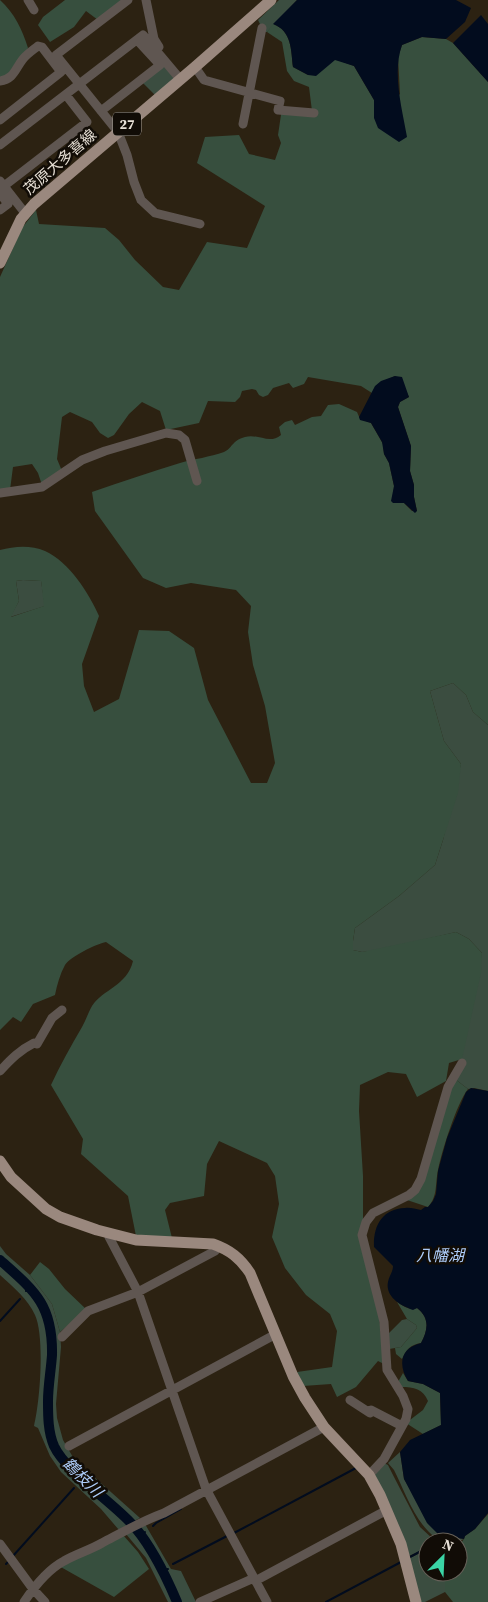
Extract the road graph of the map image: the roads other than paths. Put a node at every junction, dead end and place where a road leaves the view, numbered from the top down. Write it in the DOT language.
graph roads {
  1 [pos="28,0"];
  2 [pos="128,0"];
  3 [pos="146,0"];
  4 [pos="271,0"];
  5 [pos="34,10"];
  6 [pos="262,28"];
  7 [pos="137,40"];
  8 [pos="195,67"];
  9 [pos="183,77"];
  10 [pos="0,80"];
  11 [pos="81,84"];
  12 [pos="250,92"];
  13 [pos="66,95"];
  14 [pos="101,111"];
  15 [pos="314,113"];
  16 [pos="0,120"];
  17 [pos="243,124"];
  18 [pos="118,132"];
  19 [pos="0,145"];
  20 [pos="1,186"];
  21 [pos="0,210"];
  22 [pos="25,213"];
  23 [pos="200,224"];
  24 [pos="0,263"];
  25 [pos="197,481"];
  26 [pos="0,493"];
  27 [pos="62,1010"];
  28 [pos="462,1063"];
  29 [pos="0,1071"];
  30 [pos="0,1161"];
  31 [pos="110,1233"];
  32 [pos="217,1245"];
  33 [pos="138,1292"];
  34 [pos="276,1334"];
  35 [pos="62,1337"];
  36 [pos="172,1391"];
  37 [pos="350,1400"];
  38 [pos="402,1426"];
  39 [pos="324,1427"];
  40 [pos="69,1446"];
  41 [pos="369,1475"];
  42 [pos="206,1490"];
  43 [pos="387,1510"];
  44 [pos="0,1544"];
  45 [pos="255,1580"];
  46 [pos="33,1588"];
  47 [pos="24,1602"];
  48 [pos="45,1602"];
  49 [pos="200,1602"];
  50 [pos="267,1602"];
  51 [pos="416,1602"];
  1 -- 5 [label="street"];
  2 -- 11 [label="street"];
  3 -- 9 [label="street"];
  4 -- 8 [label="main road, 茂原大多喜線 / 27"];
  6 -- 12 [label="street"];
  7 -- 9 [label="street"];
  7 -- 11 [label="street"];
  7 -- 14 [label="street"];
  8 -- 9 [label="main road, 茂原大多喜線 / 27"];
  8 -- 12 [label="street"];
  9 -- 18 [label="main road, 茂原大多喜線 / 27"];
  10 -- 16 [label="street"];
  11 -- 13 [label="street"];
  11 -- 14 [label="street"];
  12 -- 15 [label="street"];
  12 -- 17 [label="street"];
  13 -- 19 [label="street"];
  13 -- 20 [label="street"];
  14 -- 18 [label="street"];
  18 -- 22 [label="main road, 茂原大多喜線 / 27"];
  18 -- 23 [label="street"];
  20 -- 21 [label="street"];
  20 -- 22 [label="street"];
  22 -- 24 [label="main road, 茂原大多喜線 / 27"];
  25 -- 26 [label="street"];
  27 -- 29 [label="street"];
  28 -- 38 [label="street"];
  30 -- 31 [label="main road"];
  31 -- 32 [label="main road"];
  31 -- 33 [label="street"];
  32 -- 33 [label="street"];
  32 -- 34 [label="main road"];
  33 -- 35 [label="street"];
  33 -- 36 [label="street"];
  34 -- 36 [label="street"];
  34 -- 39 [label="main road"];
  36 -- 40 [label="street"];
  36 -- 42 [label="street"];
  37 -- 38 [label="street"];
  38 -- 41 [label="street"];
  39 -- 41 [label="main road"];
  39 -- 42 [label="street"];
  41 -- 43 [label="main road"];
  42 -- 45 [label="street"];
  42 -- 46 [label="street"];
  43 -- 45 [label="street"];
  43 -- 51 [label="main road"];
  44 -- 46 [label="street"];
  45 -- 49 [label="street"];
  45 -- 50 [label="street"];
  46 -- 47 [label="street"];
  46 -- 48 [label="street"];
}
